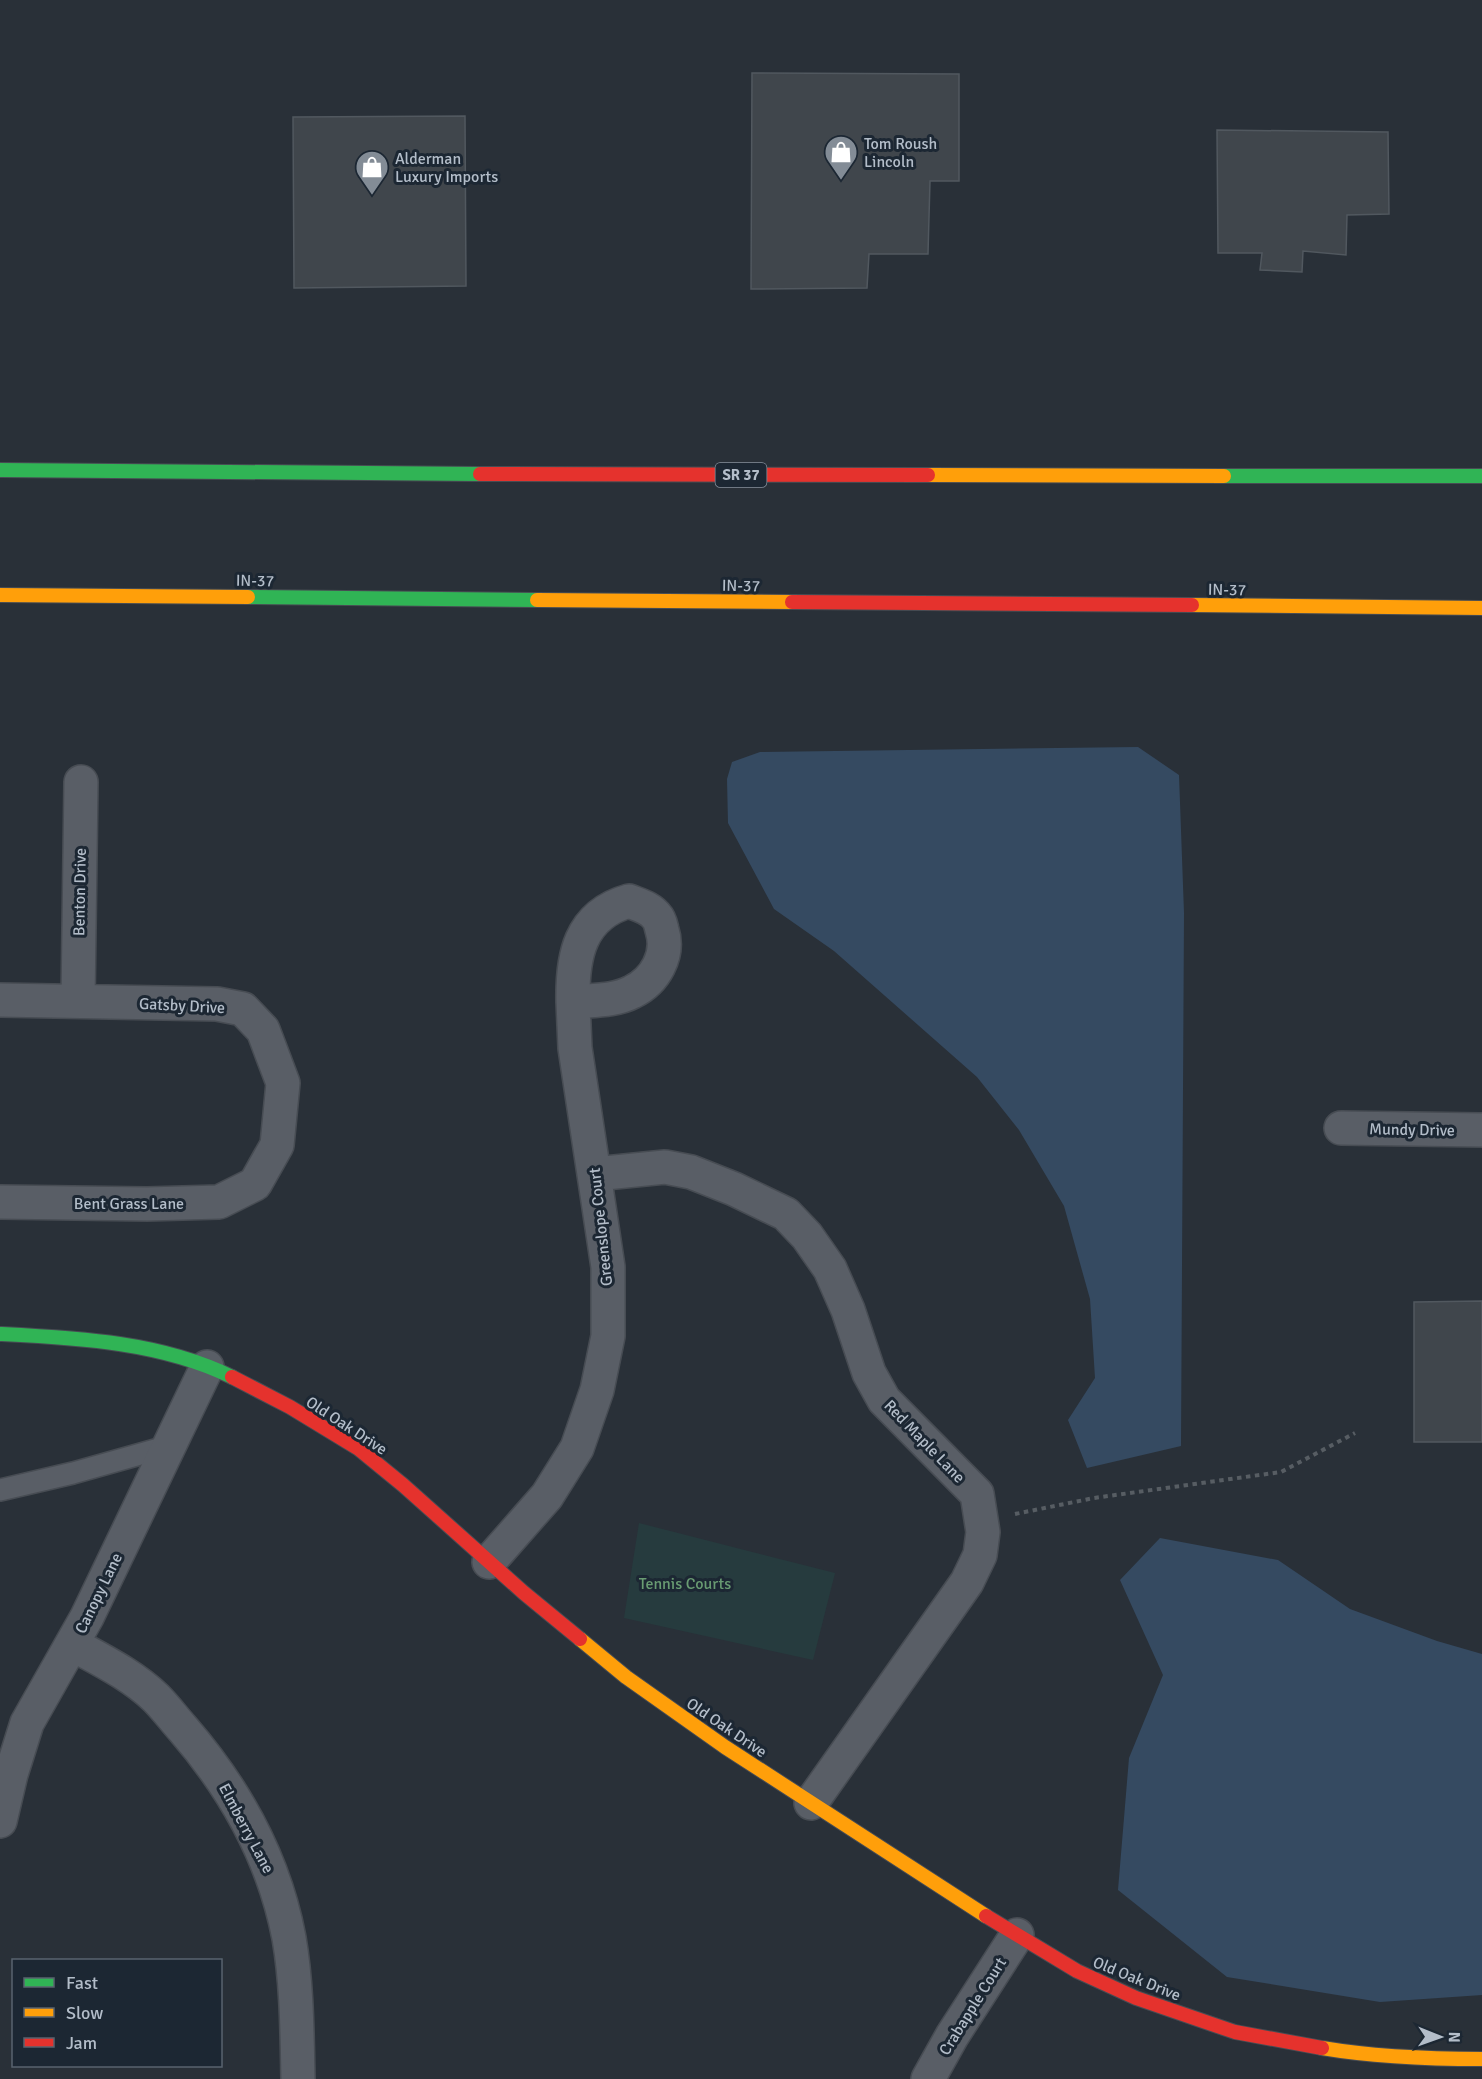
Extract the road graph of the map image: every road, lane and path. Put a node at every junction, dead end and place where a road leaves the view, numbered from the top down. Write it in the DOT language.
graph roads {
  1 [pos="0,470"];
  2 [pos="1482,476"];
  3 [pos="0,595"];
  4 [pos="1482,608"];
  5 [pos="81,782"];
  6 [pos="0,1000"];
  7 [pos="78,1001"];
  8 [pos="573,1002"];
  9 [pos="1341,1128"];
  10 [pos="1482,1130"];
  11 [pos="595,1174"];
  12 [pos="255,1184"];
  13 [pos="0,1202"];
  14 [pos="0,1334"];
  15 [pos="207,1367"];
  16 [pos="1355,1433"];
  17 [pos="169,1446"];
  18 [pos="0,1490"];
  19 [pos="982,1521"];
  20 [pos="489,1562"];
  21 [pos="72,1644"];
  22 [pos="811,1803"];
  23 [pos="0,1821"];
  24 [pos="1017,1935"];
  25 [pos="1482,2059"];
  26 [pos="298,2079"];
  27 [pos="928,2079"];
  1 -- 2 [label="main road, SR 37"];
  3 -- 4 [label="main road, IN-37"];
  5 -- 7 [label="street, Benton Drive"];
  6 -- 7 [label="street, Gatsby Drive"];
  7 -- 12 [label="street, Gatsby Drive"];
  8 -- 11 [label="street, Greenslope Court"];
  9 -- 10 [label="street, Mundy Drive"];
  11 -- 19 [label="street, Red Maple Lane"];
  11 -- 20 [label="street, Greenslope Court"];
  12 -- 13 [label="street, Bent Grass Lane"];
  14 -- 15 [label="main road, Old Oak Drive"];
  15 -- 17 [label="street, Canopy Lane"];
  15 -- 20 [label="main road, Old Oak Drive"];
  16 -- 19 [label="path"];
  17 -- 18 [label="lane"];
  17 -- 21 [label="street, Canopy Lane"];
  19 -- 22 [label="street, Red Maple Lane"];
  20 -- 22 [label="main road, Old Oak Drive"];
  21 -- 23 [label="street, Canopy Lane"];
  21 -- 26 [label="street, Elmberry Lane"];
  22 -- 24 [label="main road, Old Oak Drive"];
  24 -- 25 [label="main road, Old Oak Drive"];
  24 -- 27 [label="street, Crabapple Court"];
}
